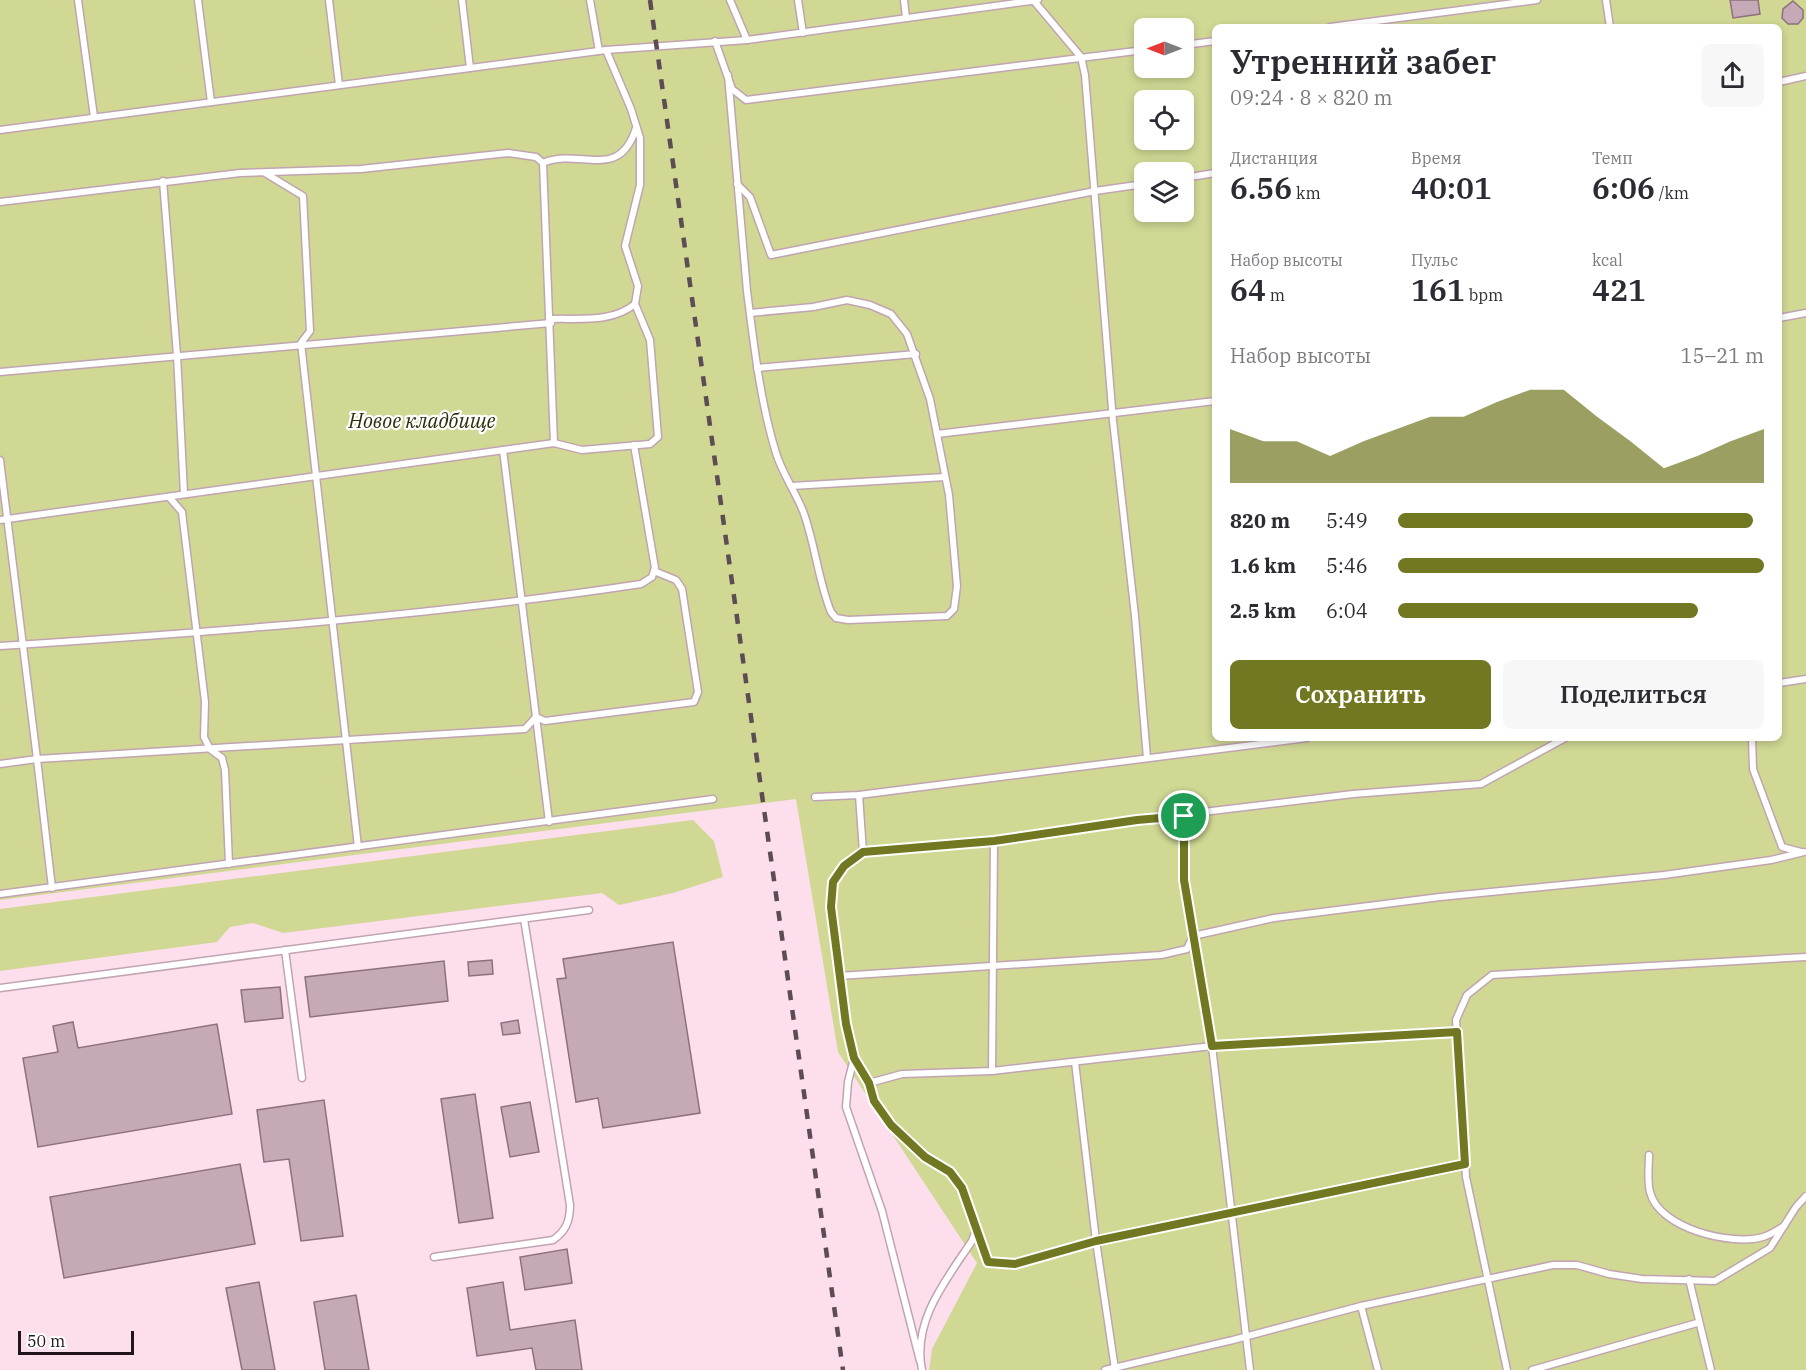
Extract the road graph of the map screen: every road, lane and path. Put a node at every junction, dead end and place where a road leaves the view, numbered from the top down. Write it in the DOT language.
graph roads {
  1 [pos="78,0"];
  2 [pos="198,0"];
  3 [pos="329,0"];
  4 [pos="462,0"];
  5 [pos="590,0"];
  6 [pos="730,0"];
  7 [pos="798,0"];
  8 [pos="904,0"];
  9 [pos="1038,0"];
  10 [pos="1537,0"];
  11 [pos="1606,0"];
  12 [pos="1034,1"];
  13 [pos="906,18"];
  14 [pos="1353,24"];
  15 [pos="1610,24"];
  16 [pos="803,33"];
  17 [pos="715,40"];
  18 [pos="747,40"];
  19 [pos="1212,41"];
  20 [pos="1194,44"];
  21 [pos="603,50"];
  22 [pos="1134,51"];
  23 [pos="1081,57"];
  24 [pos="470,68"];
  25 [pos="728,75"];
  26 [pos="1806,76"];
  27 [pos="1782,81"];
  28 [pos="339,85"];
  29 [pos="211,102"];
  30 [pos="94,117"];
  31 [pos="637,128"];
  32 [pos="0,130"];
  33 [pos="543,163"];
  34 [pos="265,172"];
  35 [pos="1212,173"];
  36 [pos="1194,176"];
  37 [pos="163,181"];
  38 [pos="736,184"];
  39 [pos="1134,185"];
  40 [pos="1095,191"];
  41 [pos="0,202"];
  42 [pos="635,304"];
  43 [pos="750,313"];
  44 [pos="1806,314"];
  45 [pos="1782,318"];
  46 [pos="551,321"];
  47 [pos="301,343"];
  48 [pos="916,354"];
  49 [pos="177,355"];
  50 [pos="757,369"];
  51 [pos="0,372"];
  52 [pos="1212,400"];
  53 [pos="1113,415"];
  54 [pos="937,434"];
  55 [pos="554,443"];
  56 [pos="634,445"];
  57 [pos="503,450"];
  58 [pos="0,460"];
  59 [pos="318,476"];
  60 [pos="945,477"];
  61 [pos="791,486"];
  62 [pos="184,495"];
  63 [pos="169,497"];
  64 [pos="9,519"];
  65 [pos="0,520"];
  66 [pos="654,571"];
  67 [pos="522,602"];
  68 [pos="334,622"];
  69 [pos="197,632"];
  70 [pos="22,645"];
  71 [pos="0,646"];
  72 [pos="1806,679"];
  73 [pos="1782,683"];
  74 [pos="536,717"];
  75 [pos="345,740"];
  76 [pos="1283,741"];
  77 [pos="1560,741"];
  78 [pos="1752,741"];
  79 [pos="210,749"];
  80 [pos="1147,758"];
  81 [pos="37,759"];
  82 [pos="0,764"];
  83 [pos="859,795"];
  84 [pos="815,797"];
  85 [pos="713,799"];
  86 [pos="1184,816"];
  87 [pos="549,822"];
  88 [pos="994,841"];
  89 [pos="358,847"];
  90 [pos="863,852"];
  91 [pos="1805,853"];
  92 [pos="229,864"];
  93 [pos="52,888"];
  94 [pos="0,894"];
  95 [pos="590,910"];
  96 [pos="524,919"];
  97 [pos="1193,936"];
  98 [pos="285,950"];
  99 [pos="1806,957"];
  100 [pos="991,968"];
  101 [pos="839,976"];
  102 [pos="0,988"];
  103 [pos="1457,1032"];
  104 [pos="1212,1046"];
  105 [pos="854,1058"];
  106 [pos="1075,1062"];
  107 [pos="992,1071"];
  108 [pos="302,1078"];
  109 [pos="869,1083"];
  110 [pos="1649,1155"];
  111 [pos="1465,1164"];
  112 [pos="1806,1196"];
  113 [pos="1231,1211"];
  114 [pos="1787,1224"];
  115 [pos="977,1229"];
  116 [pos="1096,1241"];
  117 [pos="434,1257"];
  118 [pos="1488,1277"];
  119 [pos="1689,1279"];
  120 [pos="1361,1306"];
  121 [pos="1697,1323"];
  122 [pos="1245,1335"];
  123 [pos="920,1361"];
  124 [pos="1115,1369"];
  125 [pos="922,1370"];
  126 [pos="1105,1370"];
  127 [pos="1250,1370"];
  128 [pos="1377,1370"];
  129 [pos="1507,1370"];
  130 [pos="1532,1370"];
  131 [pos="1711,1370"];
  1 -- 30 [label="lane"];
  2 -- 29 [label="lane"];
  3 -- 28 [label="lane"];
  4 -- 24 [label="lane"];
  5 -- 21 [label="lane"];
  6 -- 18 [label="lane"];
  7 -- 16 [label="lane"];
  8 -- 13 [label="lane"];
  9 -- 12 [label="lane"];
  10 -- 14 [label="lane"];
  11 -- 15 [label="lane"];
  12 -- 13 [label="lane"];
  12 -- 23 [label="lane"];
  13 -- 16 [label="lane"];
  16 -- 18 [label="lane"];
  17 -- 18 [label="lane"];
  17 -- 21 [label="lane"];
  17 -- 25 [label="lane"];
  19 -- 20 [label="lane"];
  21 -- 24 [label="lane"];
  21 -- 31 [label="lane"];
  22 -- 23 [label="lane"];
  23 -- 25 [label="lane"];
  23 -- 40 [label="lane"];
  24 -- 28 [label="lane"];
  25 -- 38 [label="lane"];
  26 -- 27 [label="lane"];
  28 -- 29 [label="lane"];
  29 -- 30 [label="lane"];
  30 -- 32 [label="lane"];
  31 -- 33 [label="lane"];
  31 -- 42 [label="lane"];
  33 -- 34 [label="lane"];
  33 -- 46 [label="lane"];
  34 -- 37 [label="lane"];
  34 -- 47 [label="lane"];
  35 -- 36 [label="lane"];
  37 -- 41 [label="lane"];
  37 -- 49 [label="lane"];
  38 -- 40 [label="lane"];
  38 -- 43 [label="lane"];
  39 -- 40 [label="lane"];
  40 -- 53 [label="lane"];
  42 -- 46 [label="lane"];
  42 -- 56 [label="lane"];
  43 -- 48 [label="lane"];
  43 -- 50 [label="lane"];
  44 -- 45 [label="lane"];
  46 -- 47 [label="lane"];
  46 -- 55 [label="lane"];
  47 -- 49 [label="lane"];
  47 -- 59 [label="lane"];
  48 -- 50 [label="lane"];
  48 -- 54 [label="lane"];
  49 -- 51 [label="lane"];
  49 -- 62 [label="lane"];
  50 -- 61 [label="lane"];
  52 -- 53 [label="lane"];
  53 -- 54 [label="lane"];
  53 -- 80 [label="lane"];
  54 -- 60 [label="lane"];
  55 -- 56 [label="lane"];
  55 -- 57 [label="lane"];
  56 -- 66 [label="lane"];
  57 -- 59 [label="lane"];
  57 -- 67 [label="lane"];
  58 -- 64 [label="lane"];
  59 -- 62 [label="lane"];
  59 -- 68 [label="lane"];
  60 -- 61 [label="lane"];
  60 -- 61 [label="lane"];
  62 -- 63 [label="lane"];
  63 -- 64 [label="lane"];
  63 -- 69 [label="lane"];
  64 -- 65 [label="lane"];
  64 -- 70 [label="lane"];
  66 -- 67 [label="lane"];
  66 -- 74 [label="lane"];
  67 -- 68 [label="lane"];
  67 -- 74 [label="lane"];
  68 -- 69 [label="lane"];
  68 -- 75 [label="lane"];
  69 -- 70 [label="lane"];
  69 -- 79 [label="lane"];
  70 -- 71 [label="lane"];
  70 -- 81 [label="lane"];
  72 -- 73 [label="lane"];
  74 -- 75 [label="lane"];
  74 -- 87 [label="lane"];
  75 -- 79 [label="lane"];
  75 -- 89 [label="lane"];
  76 -- 80 [label="lane"];
  77 -- 86 [label="lane"];
  78 -- 91 [label="lane"];
  79 -- 81 [label="lane"];
  79 -- 92 [label="lane"];
  80 -- 83 [label="lane"];
  81 -- 82 [label="lane"];
  81 -- 93 [label="lane"];
  83 -- 84 [label="lane"];
  83 -- 90 [label="lane"];
  85 -- 87 [label="lane"];
  86 -- 88 [label="lane"];
  86 -- 97 [label="lane"];
  87 -- 89 [label="lane"];
  88 -- 90 [label="lane"];
  88 -- 100 [label="lane"];
  89 -- 92 [label="lane"];
  90 -- 101 [label="lane"];
  91 -- 97 [label="lane"];
  92 -- 93 [label="lane"];
  93 -- 94 [label="lane"];
  95 -- 96 [label="lane"];
  96 -- 98 [label="lane"];
  96 -- 117 [label="lane"];
  97 -- 100 [label="lane"];
  97 -- 104 [label="lane"];
  98 -- 102 [label="lane"];
  98 -- 108 [label="lane"];
  99 -- 103 [label="lane"];
  100 -- 101 [label="lane"];
  100 -- 107 [label="lane"];
  101 -- 105 [label="lane"];
  103 -- 104 [label="lane"];
  103 -- 111 [label="lane"];
  104 -- 106 [label="lane"];
  104 -- 113 [label="lane"];
  105 -- 109 [label="lane"];
  105 -- 123 [label="lane"];
  106 -- 107 [label="lane"];
  106 -- 116 [label="lane"];
  107 -- 109 [label="lane"];
  109 -- 115 [label="lane"];
  110 -- 114 [label="lane"];
  111 -- 113 [label="lane"];
  111 -- 118 [label="lane"];
  112 -- 114 [label="lane"];
  113 -- 116 [label="lane"];
  113 -- 122 [label="lane"];
  114 -- 119 [label="lane"];
  115 -- 116 [label="lane"];
  115 -- 123 [label="lane"];
  116 -- 124 [label="lane"];
  118 -- 119 [label="lane"];
  118 -- 120 [label="lane"];
  118 -- 129 [label="lane"];
  119 -- 121 [label="lane"];
  120 -- 122 [label="lane"];
  120 -- 128 [label="lane"];
  121 -- 130 [label="lane"];
  121 -- 131 [label="lane"];
  122 -- 124 [label="lane"];
  122 -- 127 [label="lane"];
  123 -- 125 [label="lane"];
  124 -- 126 [label="lane"];
}
